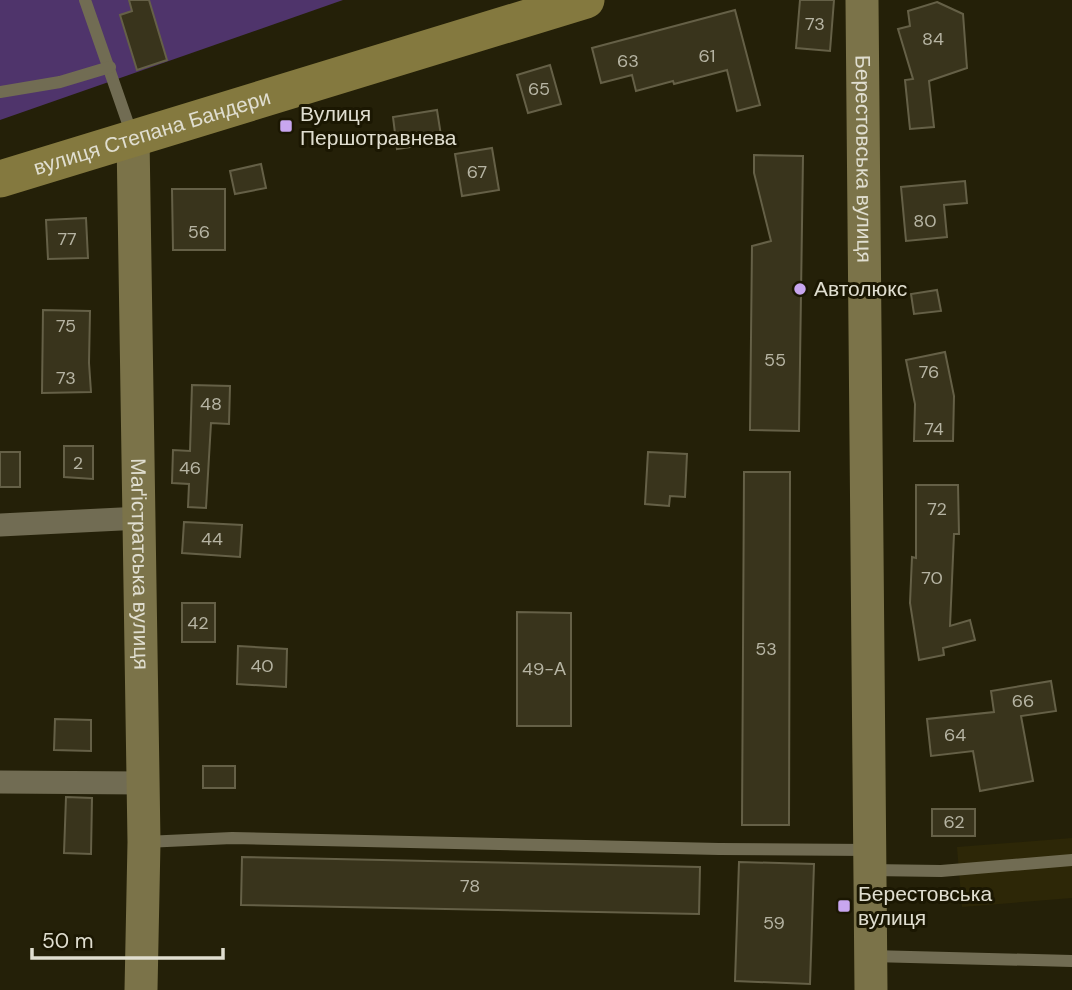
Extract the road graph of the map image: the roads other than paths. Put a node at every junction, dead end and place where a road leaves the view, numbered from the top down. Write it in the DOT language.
graph roads {
  1 [pos="85,0"];
  2 [pos="586,0"];
  3 [pos="862,0"];
  4 [pos="110,68"];
  5 [pos="0,92"];
  6 [pos="133,137"];
  7 [pos="0,179"];
  8 [pos="141,518"];
  9 [pos="0,525"];
  10 [pos="0,782"];
  11 [pos="144,783"];
  12 [pos="144,842"];
  13 [pos="869,860"];
  14 [pos="1072,860"];
  15 [pos="870,956"];
  16 [pos="1072,961"];
  17 [pos="142,990"];
  18 [pos="871,990"];
  1 -- 4 [label="lane"];
  2 -- 6 [label="main road, вулиця Степана Бандери"];
  3 -- 13 [label="street, Берестовська вулиця"];
  4 -- 5 [label="lane"];
  4 -- 6 [label="lane"];
  6 -- 7 [label="main road, вулиця Степана Бандери"];
  6 -- 8 [label="street, Маґістратська вулиця"];
  8 -- 9 [label="street"];
  8 -- 11 [label="street, Маґістратська вулиця"];
  10 -- 11 [label="street"];
  11 -- 12 [label="street, Маґістратська вулиця"];
  12 -- 13 [label="lane"];
  12 -- 17 [label="street, Маґістратська вулиця"];
  13 -- 14 [label="lane"];
  13 -- 15 [label="street, Берестовська вулиця"];
  15 -- 16 [label="lane"];
  15 -- 18 [label="street, Берестовська вулиця"];
}
